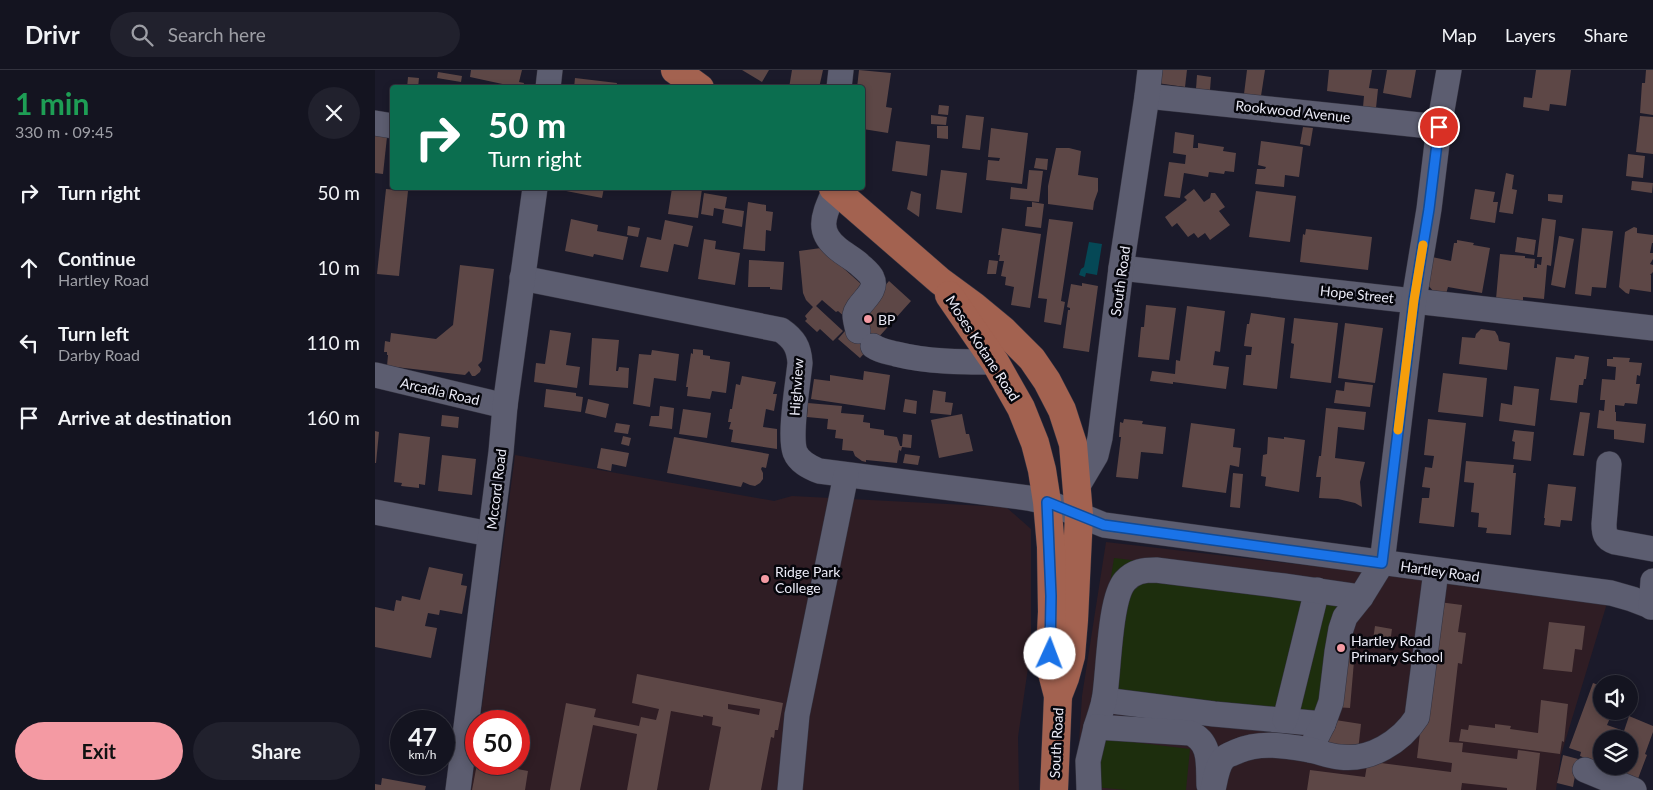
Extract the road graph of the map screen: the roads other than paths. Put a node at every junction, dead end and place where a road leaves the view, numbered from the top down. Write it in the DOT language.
graph roads {
  1 [pos="550,70"];
  2 [pos="675,70"];
  3 [pos="841,70"];
  4 [pos="1449,70"];
  5 [pos="1145,77"];
  6 [pos="548,85"];
  7 [pos="696,85"];
  8 [pos="839,85"];
  9 [pos="375,122"];
  10 [pos="390,125"];
  11 [pos="1439,127"];
  12 [pos="535,190"];
  13 [pos="833,190"];
  14 [pos="836,190"];
  15 [pos="1121,268"];
  16 [pos="522,278"];
  17 [pos="940,281"];
  18 [pos="1414,300"];
  19 [pos="1653,328"];
  20 [pos="995,362"];
  21 [pos="375,375"];
  22 [pos="505,406"];
  23 [pos="1609,464"];
  24 [pos="846,475"];
  25 [pos="1077,486"];
  26 [pos="1047,502"];
  27 [pos="375,512"];
  28 [pos="1079,515"];
  29 [pos="490,534"];
  30 [pos="1653,549"];
  31 [pos="1382,563"];
  32 [pos="1436,571"];
  33 [pos="1653,582"];
  34 [pos="1317,590"];
  35 [pos="1361,597"];
  36 [pos="1652,607"];
  37 [pos="1058,696"];
  38 [pos="1104,700"];
  39 [pos="1285,720"];
  40 [pos="1323,724"];
  41 [pos="1096,727"];
  42 [pos="1310,750"];
  43 [pos="1585,770"];
  44 [pos="458,790"];
  45 [pos="790,790"];
  46 [pos="1054,790"];
  47 [pos="1089,790"];
  48 [pos="1211,790"];
  49 [pos="1634,790"];
  1 -- 6 [label="street"];
  2 -- 7 [label="main road"];
  3 -- 8 [label="street"];
  4 -- 11 [label="street"];
  5 -- 11 [label="street, Rookwood Avenue"];
  5 -- 15 [label="street, South Road"];
  9 -- 10 [label="street"];
  11 -- 18 [label="street"];
  12 -- 16 [label="street, Mccord Road"];
  13 -- 20 [label="street"];
  14 -- 17 [label="main road, Moses Kotane Road"];
  15 -- 18 [label="street, Hope Street"];
  15 -- 25 [label="street, South Road"];
  16 -- 22 [label="street, Mccord Road"];
  16 -- 24 [label="street, Highview"];
  17 -- 20 [label="main road, Moses Kotane Road"];
  17 -- 25 [label="main road, Moses Kotane Road"];
  18 -- 19 [label="street, Hope Street"];
  18 -- 31 [label="street"];
  20 -- 26 [label="main road, Moses Kotane Road"];
  21 -- 22 [label="street, Arcadia Road"];
  22 -- 29 [label="street, Mccord Road"];
  23 -- 30 [label="street"];
  24 -- 26 [label="street, Highview"];
  24 -- 45 [label="street"];
  25 -- 28 [label="main road, Moses Kotane Road"];
  26 -- 28 [label="street, Hartley Road"];
  26 -- 37 [label="main road, South Road"];
  27 -- 29 [label="street"];
  28 -- 31 [label="street, Hartley Road"];
  28 -- 37 [label="main road, South Road"];
  29 -- 44 [label="street, Mccord Road"];
  31 -- 32 [label="street, Hartley Road"];
  31 -- 35 [label="street"];
  32 -- 36 [label="street, Hartley Road"];
  32 -- 42 [label="street"];
  33 -- 36 [label="street"];
  34 -- 35 [label="street"];
  34 -- 38 [label="street"];
  34 -- 39 [label="street"];
  35 -- 40 [label="street"];
  37 -- 46 [label="main road, South Road"];
  38 -- 39 [label="street"];
  38 -- 41 [label="street"];
  39 -- 40 [label="street"];
  40 -- 42 [label="street"];
  41 -- 47 [label="street"];
  41 -- 48 [label="street"];
  42 -- 48 [label="street"];
  43 -- 49 [label="street"];
}
